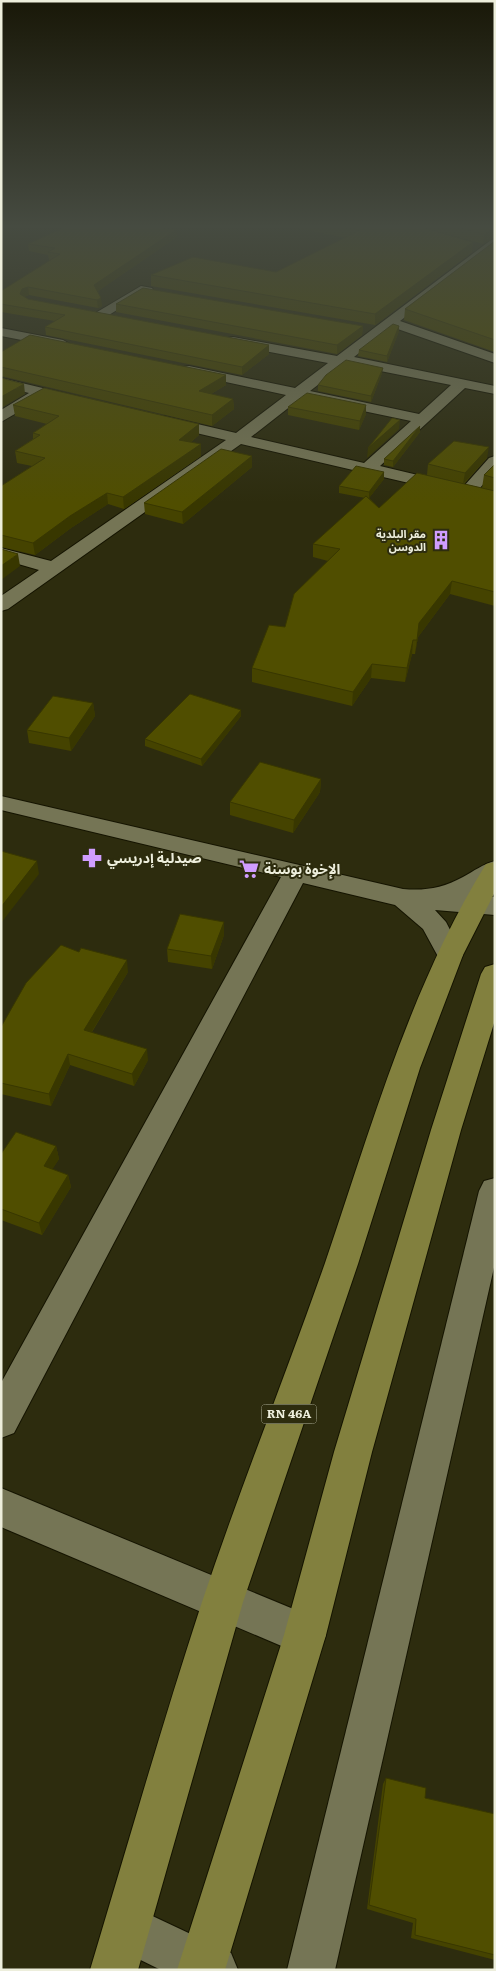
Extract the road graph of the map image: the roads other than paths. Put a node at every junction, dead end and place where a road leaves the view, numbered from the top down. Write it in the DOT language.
graph roads {
  1 [pos="395,319"];
  2 [pos="391,322"];
  3 [pos="359,328"];
  4 [pos="1,332"];
  5 [pos="378,332"];
  6 [pos="224,339"];
  7 [pos="478,341"];
  8 [pos="78,347"];
  9 [pos="462,347"];
  10 [pos="495,358"];
  11 [pos="341,360"];
  12 [pos="174,367"];
  13 [pos="1,382"];
  14 [pos="462,383"];
  15 [pos="495,390"];
  16 [pos="42,392"];
  17 [pos="299,393"];
  18 [pos="88,403"];
  19 [pos="1,417"];
  20 [pos="144,417"];
  21 [pos="422,419"];
  22 [pos="238,439"];
  23 [pos="495,461"];
  24 [pos="366,469"];
  25 [pos="467,492"];
  26 [pos="495,498"];
  27 [pos="1,554"];
  28 [pos="54,568"];
  29 [pos="1,605"];
  30 [pos="1,802"];
  31 [pos="495,869"];
  32 [pos="296,873"];
  33 [pos="404,898"];
  34 [pos="485,905"];
  35 [pos="450,955"];
  36 [pos="495,974"];
  37 [pos="495,1190"];
  38 [pos="1,1420"];
  39 [pos="1,1507"];
  40 [pos="223,1602"];
  41 [pos="305,1635"];
  42 [pos="120,1949"];
  43 [pos="206,1968"];
  44 [pos="311,1970"];
  1 -- 2 [label="street"];
  2 -- 5 [label="street"];
  2 -- 9 [label="street"];
  3 -- 5 [label="street"];
  4 -- 8 [label="street"];
  5 -- 11 [label="street"];
  6 -- 11 [label="street"];
  7 -- 9 [label="street"];
  9 -- 10 [label="street"];
  11 -- 14 [label="street"];
  11 -- 17 [label="street"];
  12 -- 17 [label="street"];
  13 -- 16 [label="street"];
  14 -- 15 [label="street"];
  14 -- 21 [label="street"];
  16 -- 18 [label="street"];
  16 -- 19 [label="street"];
  17 -- 21 [label="street"];
  17 -- 22 [label="street"];
  20 -- 22 [label="street"];
  21 -- 24 [label="street"];
  22 -- 24 [label="street"];
  22 -- 28 [label="street"];
  23 -- 25 [label="street"];
  24 -- 25 [label="street"];
  25 -- 26 [label="street"];
  27 -- 28 [label="street"];
  28 -- 29 [label="street"];
  30 -- 32 [label="street"];
  31 -- 33 [label="street"];
  31 -- 34 [label="main road, RN 46A"];
  32 -- 33 [label="street"];
  32 -- 38 [label="street"];
  33 -- 34 [label="street"];
  33 -- 35 [label="street"];
  34 -- 35 [label="main road, RN 46A"];
  35 -- 40 [label="main road, RN 46A"];
  36 -- 41 [label="main road"];
  37 -- 44 [label="street"];
  39 -- 40 [label="street"];
  40 -- 41 [label="street"];
  40 -- 42 [label="main road, RN 46A"];
  41 -- 43 [label="main road"];
  42 -- 43 [label="street"];
}
